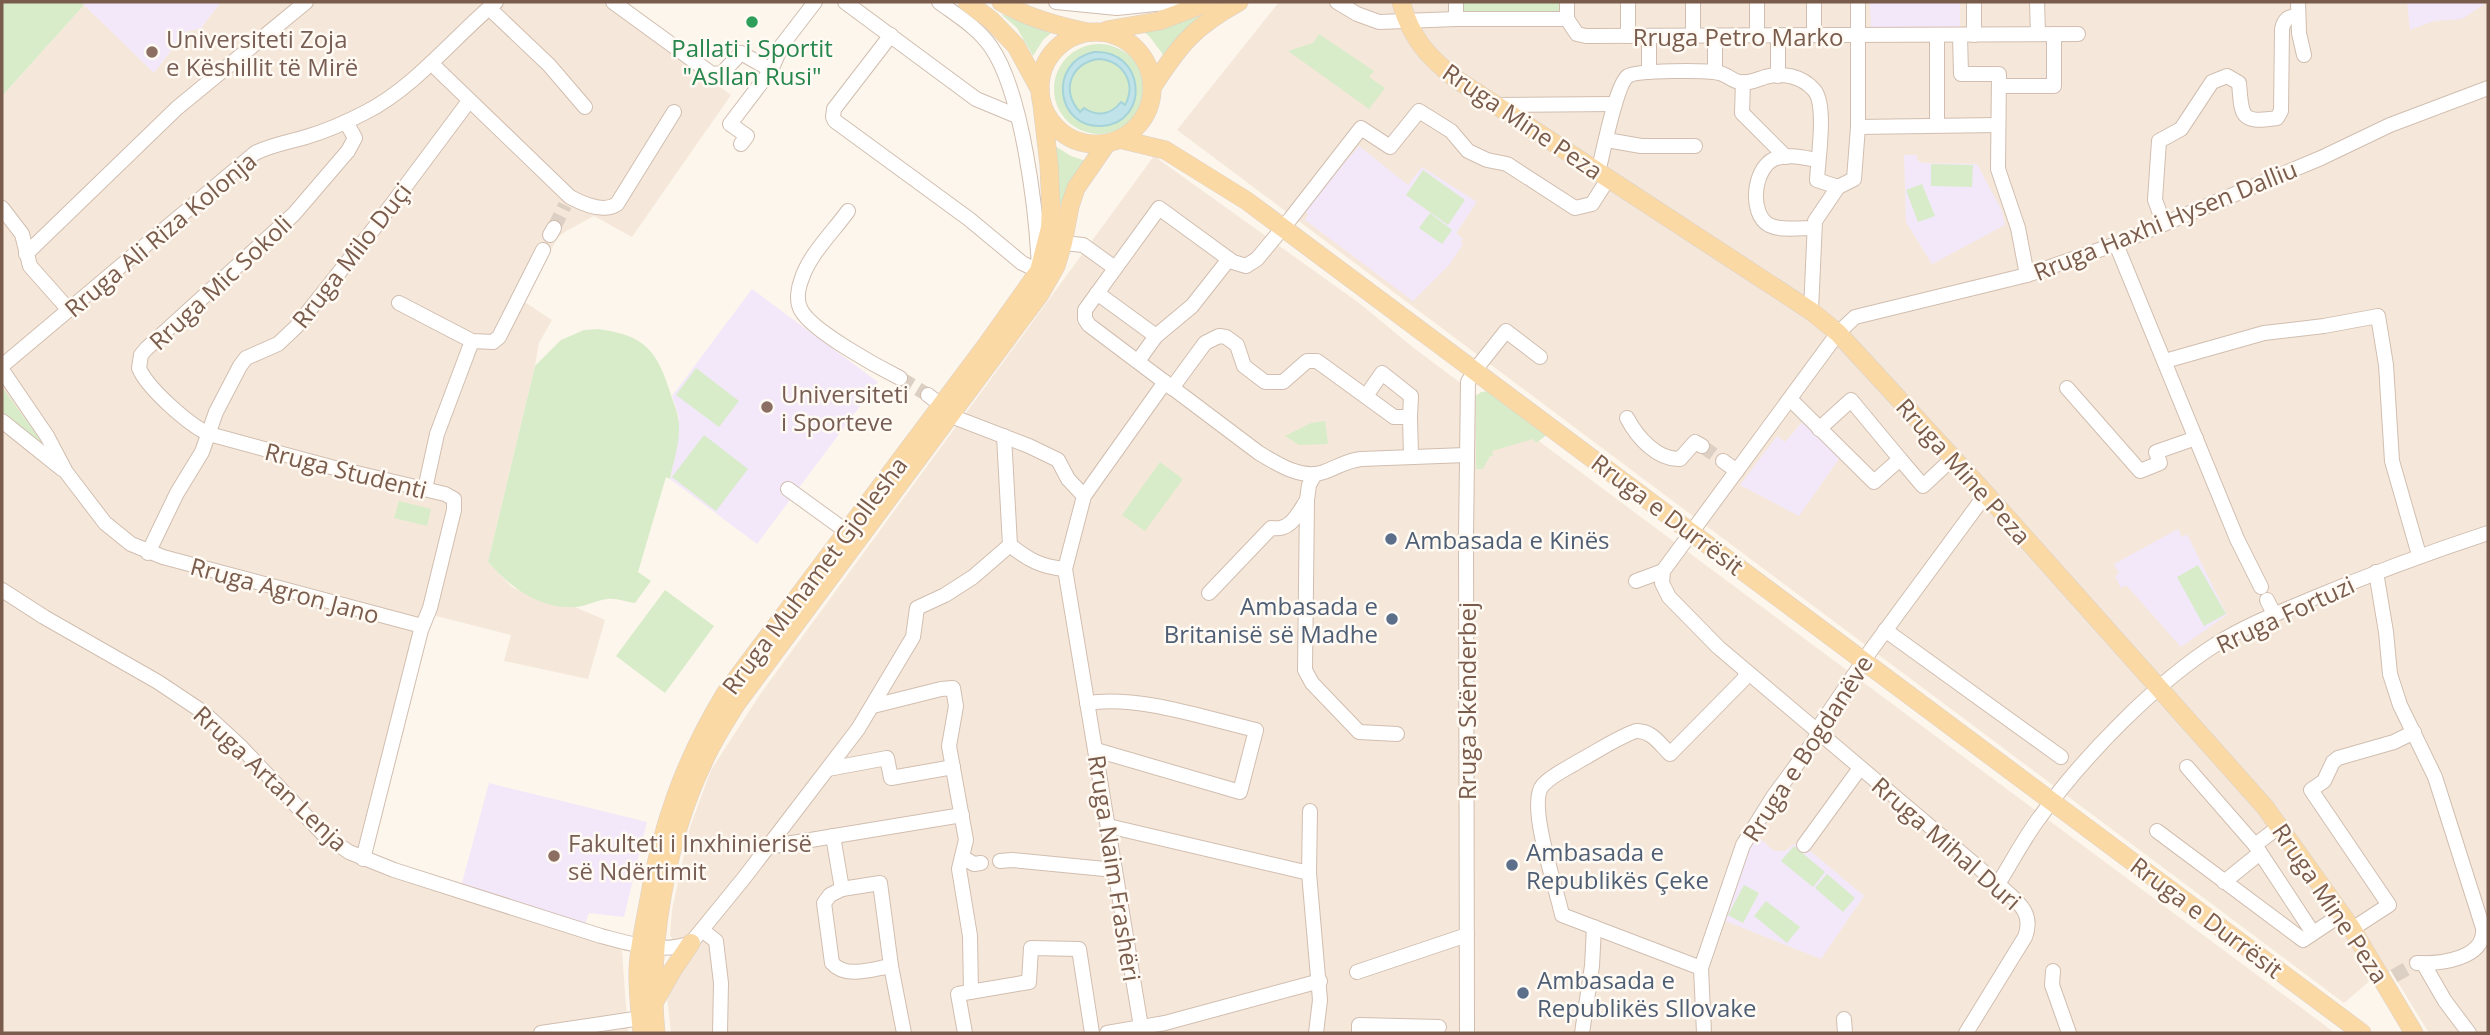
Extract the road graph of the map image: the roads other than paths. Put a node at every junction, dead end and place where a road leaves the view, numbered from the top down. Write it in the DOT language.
graph roads {
  1 [pos="306,2"];
  2 [pos="471,2"];
  3 [pos="613,2"];
  4 [pos="815,2"];
  5 [pos="845,2"];
  6 [pos="939,2"];
  7 [pos="967,2"];
  8 [pos="1001,2"];
  9 [pos="1056,2"];
  10 [pos="1174,2"];
  11 [pos="1209,2"];
  12 [pos="1239,2"];
  13 [pos="1337,2"];
  14 [pos="1401,2"];
  15 [pos="1456,2"];
  16 [pos="1567,2"];
  17 [pos="1628,2"];
  18 [pos="1693,2"];
  19 [pos="1757,2"];
  20 [pos="1814,2"];
  21 [pos="1858,2"];
  22 [pos="1974,2"];
  23 [pos="2038,2"];
  24 [pos="489,8"];
  25 [pos="2298,8"];
  26 [pos="1456,19"];
  27 [pos="1567,19"];
  28 [pos="1407,22"];
  29 [pos="1094,32"];
  30 [pos="2038,34"];
  31 [pos="2054,34"];
  32 [pos="2078,34"];
  33 [pos="891,35"];
  34 [pos="1778,35"];
  35 [pos="1814,35"];
  36 [pos="1858,35"];
  37 [pos="1937,35"];
  38 [pos="1967,35"];
  39 [pos="1628,36"];
  40 [pos="1649,36"];
  41 [pos="1693,36"];
  42 [pos="1714,36"];
  43 [pos="1757,36"];
  44 [pos="2304,55"];
  45 [pos="431,64"];
  46 [pos="771,70"];
  47 [pos="1649,72"];
  48 [pos="1715,72"];
  49 [pos="1779,75"];
  50 [pos="1743,82"];
  51 [pos="1153,86"];
  52 [pos="1999,86"];
  53 [pos="2488,88"];
  54 [pos="1041,98"];
  55 [pos="469,101"];
  56 [pos="1615,104"];
  57 [pos="1494,105"];
  58 [pos="585,107"];
  59 [pos="674,112"];
  60 [pos="1017,117"];
  61 [pos="346,122"];
  62 [pos="1937,125"];
  63 [pos="1998,125"];
  64 [pos="1858,127"];
  65 [pos="1607,140"];
  66 [pos="1113,141"];
  67 [pos="741,144"];
  68 [pos="1695,146"];
  69 [pos="1786,157"];
  70 [pos="1818,160"];
  71 [pos="1603,175"];
  72 [pos="1838,187"];
  73 [pos="2,208"];
  74 [pos="848,211"];
  75 [pos="2164,223"];
  76 [pos="1283,227"];
  77 [pos="1813,228"];
  78 [pos="1063,243"];
  79 [pos="2116,244"];
  80 [pos="542,250"];
  81 [pos="26,254"];
  82 [pos="1229,259"];
  83 [pos="1115,268"];
  84 [pos="1039,271"];
  85 [pos="2028,275"];
  86 [pos="1097,293"];
  87 [pos="399,303"];
  88 [pos="69,310"];
  89 [pos="1811,312"];
  90 [pos="1838,333"];
  91 [pos="1157,336"];
  92 [pos="472,341"];
  93 [pos="1540,357"];
  94 [pos="1138,361"];
  95 [pos="2165,361"];
  96 [pos="2,368"];
  97 [pos="1475,370"];
  98 [pos="900,378"];
  99 [pos="1169,385"];
  100 [pos="2067,388"];
  101 [pos="1366,396"];
  102 [pos="1791,400"];
  103 [pos="940,405"];
  104 [pos="1410,417"];
  105 [pos="1627,418"];
  106 [pos="2,421"];
  107 [pos="1819,429"];
  108 [pos="209,434"];
  109 [pos="1004,436"];
  110 [pos="2196,438"];
  111 [pos="1702,446"];
  112 [pos="1466,455"];
  113 [pos="1411,456"];
  114 [pos="1953,458"];
  115 [pos="1900,459"];
  116 [pos="1723,461"];
  117 [pos="1737,471"];
  118 [pos="66,472"];
  119 [pos="1315,474"];
  120 [pos="425,489"];
  121 [pos="788,489"];
  122 [pos="1986,494"];
  123 [pos="1084,496"];
  124 [pos="1307,500"];
  125 [pos="846,531"];
  126 [pos="1691,532"];
  127 [pos="2488,533"];
  128 [pos="1010,545"];
  129 [pos="148,553"];
  130 [pos="2419,555"];
  131 [pos="1065,569"];
  132 [pos="1663,571"];
  133 [pos="2376,572"];
  134 [pos="1636,580"];
  135 [pos="2,590"];
  136 [pos="1209,593"];
  137 [pos="2274,614"];
  138 [pos="422,626"];
  139 [pos="1885,630"];
  140 [pos="1864,661"];
  141 [pos="1747,672"];
  142 [pos="2160,689"];
  143 [pos="1087,702"];
  144 [pos="873,706"];
  145 [pos="1817,732"];
  146 [pos="2414,732"];
  147 [pos="1396,734"];
  148 [pos="1096,750"];
  149 [pos="2061,757"];
  150 [pos="953,766"];
  151 [pos="2187,766"];
  152 [pos="1860,768"];
  153 [pos="828,769"];
  154 [pos="2052,802"];
  155 [pos="1310,811"];
  156 [pos="962,814"];
  157 [pos="1108,826"];
  158 [pos="2280,826"];
  159 [pos="2157,831"];
  160 [pos="834,836"];
  161 [pos="1804,845"];
  162 [pos="768,847"];
  163 [pos="2257,849"];
  164 [pos="962,858"];
  165 [pos="363,859"];
  166 [pos="1000,861"];
  167 [pos="981,863"];
  168 [pos="1115,870"];
  169 [pos="1309,873"];
  170 [pos="2224,881"];
  171 [pos="1998,884"];
  172 [pos="842,889"];
  173 [pos="2347,921"];
  174 [pos="1594,927"];
  175 [pos="2313,933"];
  176 [pos="2486,934"];
  177 [pos="1466,935"];
  178 [pos="697,936"];
  179 [pos="648,947"];
  180 [pos="891,966"];
  181 [pos="1701,968"];
  182 [pos="2053,971"];
  183 [pos="1357,972"];
  184 [pos="1320,981"];
  185 [pos="971,992"];
  186 [pos="654,1004"];
  187 [pos="642,1026"];
  188 [pos="1439,1027"];
  189 [pos="1142,1030"];
  190 [pos="541,1033"];
  191 [pos="656,1033"];
  192 [pos="720,1033"];
  193 [pos="904,1033"];
  194 [pos="965,1033"];
  195 [pos="1092,1033"];
  196 [pos="1107,1033"];
  197 [pos="1317,1033"];
  198 [pos="1359,1033"];
  199 [pos="1466,1033"];
  200 [pos="1583,1033"];
  201 [pos="1704,1033"];
  202 [pos="1966,1033"];
  203 [pos="2069,1033"];
  204 [pos="2362,1033"];
  205 [pos="2414,1033"];
  206 [pos="2469,1033"];
  1 -- 81 [label="street"];
  2 -- 24 [label="street"];
  3 -- 46 [label="street"];
  4 -- 46 [label="street"];
  5 -- 33 [label="street"];
  6 -- 60 [label="street"];
  7 -- 54 [label="main road"];
  8 -- 29 [label="main road"];
  9 -- 10 [label="street"];
  11 -- 29 [label="main road"];
  12 -- 51 [label="main road"];
  13 -- 28 [label="street"];
  14 -- 28 [label="main road, Rruga Mine Peza"];
  15 -- 26 [label="street"];
  16 -- 27 [label="street"];
  17 -- 39 [label="street"];
  18 -- 41 [label="street"];
  19 -- 43 [label="street"];
  20 -- 35 [label="street"];
  21 -- 36 [label="street"];
  22 -- 38 [label="street"];
  23 -- 30 [label="street"];
  24 -- 45 [label="street, Rruga Ali Riza Kolonja"];
  24 -- 58 [label="street"];
  25 -- 44 [label="street"];
  25 -- 75 [label="street"];
  26 -- 27 [label="street"];
  26 -- 28 [label="street"];
  27 -- 39 [label="street, Rruga Petro Marko"];
  28 -- 57 [label="main road, Rruga Mine Peza"];
  29 -- 51 [label="main road"];
  29 -- 54 [label="main road"];
  30 -- 31 [label="street, Rruga Petro Marko"];
  30 -- 38 [label="street, Rruga Petro Marko"];
  31 -- 32 [label="street, Rruga Petro Marko"];
  31 -- 52 [label="street"];
  33 -- 60 [label="street"];
  33 -- 84 [label="street"];
  34 -- 35 [label="street, Rruga Petro Marko"];
  34 -- 43 [label="street, Rruga Petro Marko"];
  34 -- 49 [label="street"];
  35 -- 36 [label="street, Rruga Petro Marko"];
  36 -- 37 [label="street, Rruga Petro Marko"];
  36 -- 64 [label="street"];
  37 -- 38 [label="street, Rruga Petro Marko"];
  37 -- 62 [label="street"];
  38 -- 52 [label="street"];
  39 -- 40 [label="street, Rruga Petro Marko"];
  40 -- 41 [label="street, Rruga Petro Marko"];
  40 -- 47 [label="street"];
  41 -- 42 [label="street, Rruga Petro Marko"];
  42 -- 43 [label="street, Rruga Petro Marko"];
  42 -- 48 [label="street"];
  45 -- 55 [label="street"];
  45 -- 61 [label="street, Rruga Ali Riza Kolonja"];
  46 -- 67 [label="street"];
  47 -- 48 [label="street"];
  47 -- 56 [label="street"];
  48 -- 50 [label="street"];
  49 -- 50 [label="street"];
  49 -- 70 [label="street"];
  50 -- 69 [label="street"];
  51 -- 66 [label="main road"];
  52 -- 63 [label="street"];
  53 -- 75 [label="street, Rruga Haxhi Hysen Dalliu"];
  54 -- 66 [label="main road"];
  54 -- 84 [label="main road, Rruga Muhamet Gjollesha"];
  55 -- 59 [label="street"];
  55 -- 108 [label="street, Rruga Milo Duçi"];
  56 -- 57 [label="street"];
  56 -- 65 [label="street"];
  57 -- 71 [label="main road, Rruga Mine Peza"];
  60 -- 84 [label="street"];
  61 -- 88 [label="street, Rruga Ali Riza Kolonja"];
  61 -- 108 [label="street, Rruga Mic Sokoli"];
  62 -- 63 [label="street"];
  62 -- 64 [label="street"];
  63 -- 85 [label="street"];
  64 -- 72 [label="street"];
  65 -- 68 [label="street"];
  65 -- 71 [label="street"];
  66 -- 76 [label="main road, Rruga e Durrësit"];
  66 -- 78 [label="main road, Rruga Muhamet Gjollesha"];
  69 -- 70 [label="street"];
  69 -- 77 [label="street"];
  70 -- 72 [label="street"];
  71 -- 76 [label="street"];
  71 -- 89 [label="main road, Rruga Mine Peza"];
  72 -- 77 [label="street"];
  73 -- 81 [label="street"];
  74 -- 98 [label="street"];
  75 -- 79 [label="street, Rruga Haxhi Hysen Dalliu"];
  76 -- 82 [label="street"];
  76 -- 97 [label="main road, Rruga e Durrësit"];
  77 -- 89 [label="street"];
  78 -- 83 [label="street"];
  78 -- 103 [label="main road, Rruga Muhamet Gjollesha"];
  79 -- 85 [label="street, Rruga Haxhi Hysen Dalliu"];
  79 -- 95 [label="street"];
  80 -- 92 [label="street"];
  81 -- 88 [label="street"];
  82 -- 83 [label="street"];
  82 -- 91 [label="street"];
  83 -- 86 [label="street"];
  84 -- 103 [label="main road, Rruga Muhamet Gjollesha"];
  85 -- 90 [label="street, Rruga Haxhi Hysen Dalliu"];
  86 -- 91 [label="street"];
  86 -- 94 [label="street"];
  87 -- 92 [label="street"];
  88 -- 96 [label="street, Rruga Ali Riza Kolonja"];
  89 -- 90 [label="main road, Rruga Mine Peza"];
  90 -- 102 [label="street"];
  90 -- 114 [label="main road, Rruga Mine Peza"];
  91 -- 94 [label="street"];
  92 -- 120 [label="street"];
  93 -- 97 [label="street"];
  94 -- 99 [label="street"];
  95 -- 110 [label="street"];
  95 -- 130 [label="street"];
  96 -- 118 [label="street"];
  97 -- 112 [label="street, Rruga Skënderbej"];
  97 -- 126 [label="main road, Rruga e Durrësit"];
  99 -- 101 [label="street"];
  99 -- 119 [label="street"];
  99 -- 123 [label="street"];
  100 -- 110 [label="street"];
  101 -- 104 [label="street"];
  101 -- 104 [label="street"];
  102 -- 107 [label="street"];
  102 -- 117 [label="street"];
  103 -- 109 [label="street"];
  103 -- 125 [label="main road, Rruga Muhamet Gjollesha"];
  103 -- 179 [label="main road, Rruga Muhamet Gjollesha"];
  104 -- 113 [label="street"];
  105 -- 111 [label="street"];
  106 -- 118 [label="street"];
  107 -- 115 [label="street"];
  107 -- 115 [label="street"];
  108 -- 120 [label="street, Rruga Studenti"];
  108 -- 129 [label="street"];
  109 -- 123 [label="street"];
  109 -- 128 [label="street"];
  110 -- 137 [label="street"];
  112 -- 113 [label="street"];
  112 -- 177 [label="street, Rruga Skënderbej"];
  113 -- 119 [label="street"];
  114 -- 115 [label="street"];
  114 -- 122 [label="main road, Rruga Mine Peza"];
  116 -- 117 [label="street"];
  117 -- 126 [label="street"];
  118 -- 129 [label="street, Rruga Agron Jano"];
  119 -- 124 [label="street"];
  120 -- 138 [label="street, Rruga Studenti"];
  121 -- 125 [label="street"];
  122 -- 139 [label="street, Rruga e Bogdanëve"];
  122 -- 142 [label="main road, Rruga Mine Peza"];
  123 -- 131 [label="street, Rruga Naim Frashëri"];
  124 -- 136 [label="street"];
  124 -- 147 [label="street"];
  125 -- 179 [label="main road, Rruga Muhamet Gjollesha"];
  126 -- 132 [label="street"];
  126 -- 140 [label="main road, Rruga e Durrësit"];
  127 -- 130 [label="street, Rruga Fortuzi"];
  128 -- 131 [label="street"];
  128 -- 144 [label="street"];
  129 -- 138 [label="street, Rruga Agron Jano"];
  130 -- 133 [label="street, Rruga Fortuzi"];
  131 -- 143 [label="street, Rruga Naim Frashëri"];
  132 -- 134 [label="street"];
  132 -- 141 [label="street, Rruga Mihal Duri"];
  133 -- 137 [label="street, Rruga Fortuzi"];
  133 -- 146 [label="street"];
  135 -- 165 [label="street, Rruga Artan Lenja"];
  137 -- 142 [label="street, Rruga Fortuzi"];
  138 -- 165 [label="street, Rruga Studenti"];
  139 -- 140 [label="street, Rruga e Bogdanëve"];
  139 -- 149 [label="street"];
  140 -- 145 [label="street, Rruga e Bogdanëve"];
  140 -- 154 [label="main road, Rruga e Durrësit"];
  141 -- 145 [label="street, Rruga Mihal Duri"];
  141 -- 174 [label="street"];
  142 -- 154 [label="street, Rruga Fortuzi"];
  142 -- 158 [label="main road, Rruga Mine Peza"];
  143 -- 148 [label="street, Rruga Naim Frashëri"];
  143 -- 148 [label="street"];
  144 -- 150 [label="street"];
  144 -- 153 [label="street"];
  145 -- 152 [label="street, Rruga Mihal Duri"];
  145 -- 181 [label="street, Rruga e Bogdanëve"];
  146 -- 173 [label="street"];
  146 -- 176 [label="street"];
  148 -- 157 [label="street, Rruga Naim Frashëri"];
  150 -- 153 [label="street"];
  150 -- 156 [label="street"];
  151 -- 163 [label="street"];
  152 -- 161 [label="street, Rruga Mihal Duri"];
  152 -- 171 [label="street, Rruga Mihal Duri"];
  153 -- 162 [label="street"];
  154 -- 171 [label="street"];
  154 -- 204 [label="main road, Rruga e Durrësit"];
  155 -- 169 [label="street"];
  156 -- 160 [label="street"];
  156 -- 164 [label="street"];
  157 -- 168 [label="street, Rruga Naim Frashëri"];
  157 -- 169 [label="street"];
  158 -- 163 [label="street"];
  158 -- 173 [label="main road, Rruga Mine Peza"];
  159 -- 170 [label="street"];
  160 -- 162 [label="street"];
  160 -- 172 [label="street"];
  162 -- 178 [label="street"];
  163 -- 170 [label="street"];
  163 -- 175 [label="street"];
  164 -- 167 [label="street"];
  164 -- 185 [label="street"];
  165 -- 179 [label="street, Rruga Artan Lenja"];
  166 -- 168 [label="street"];
  168 -- 189 [label="street, Rruga Naim Frashëri"];
  169 -- 184 [label="street"];
  170 -- 175 [label="street"];
  171 -- 202 [label="street, Rruga Mihal Duri"];
  172 -- 180 [label="street"];
  172 -- 180 [label="street"];
  173 -- 175 [label="street"];
  173 -- 205 [label="main road, Rruga Mine Peza"];
  174 -- 181 [label="street"];
  174 -- 200 [label="street"];
  176 -- 206 [label="street"];
  177 -- 183 [label="street"];
  177 -- 199 [label="street, Rruga Skënderbej"];
  178 -- 179 [label="street"];
  178 -- 186 [label="main road"];
  178 -- 192 [label="street"];
  179 -- 186 [label="main road, Rruga Muhamet Gjollesha"];
  179 -- 187 [label="main road, Rruga Muhamet Gjollesha"];
  180 -- 193 [label="street"];
  181 -- 201 [label="street, Rruga e Bogdanëve"];
  182 -- 203 [label="street"];
  184 -- 189 [label="street"];
  184 -- 197 [label="street"];
  185 -- 194 [label="street"];
  185 -- 195 [label="street"];
  186 -- 191 [label="main road, Rruga Muhamet Gjollesha"];
  187 -- 190 [label="street"];
  188 -- 198 [label="street"];
  189 -- 196 [label="street"];
}
